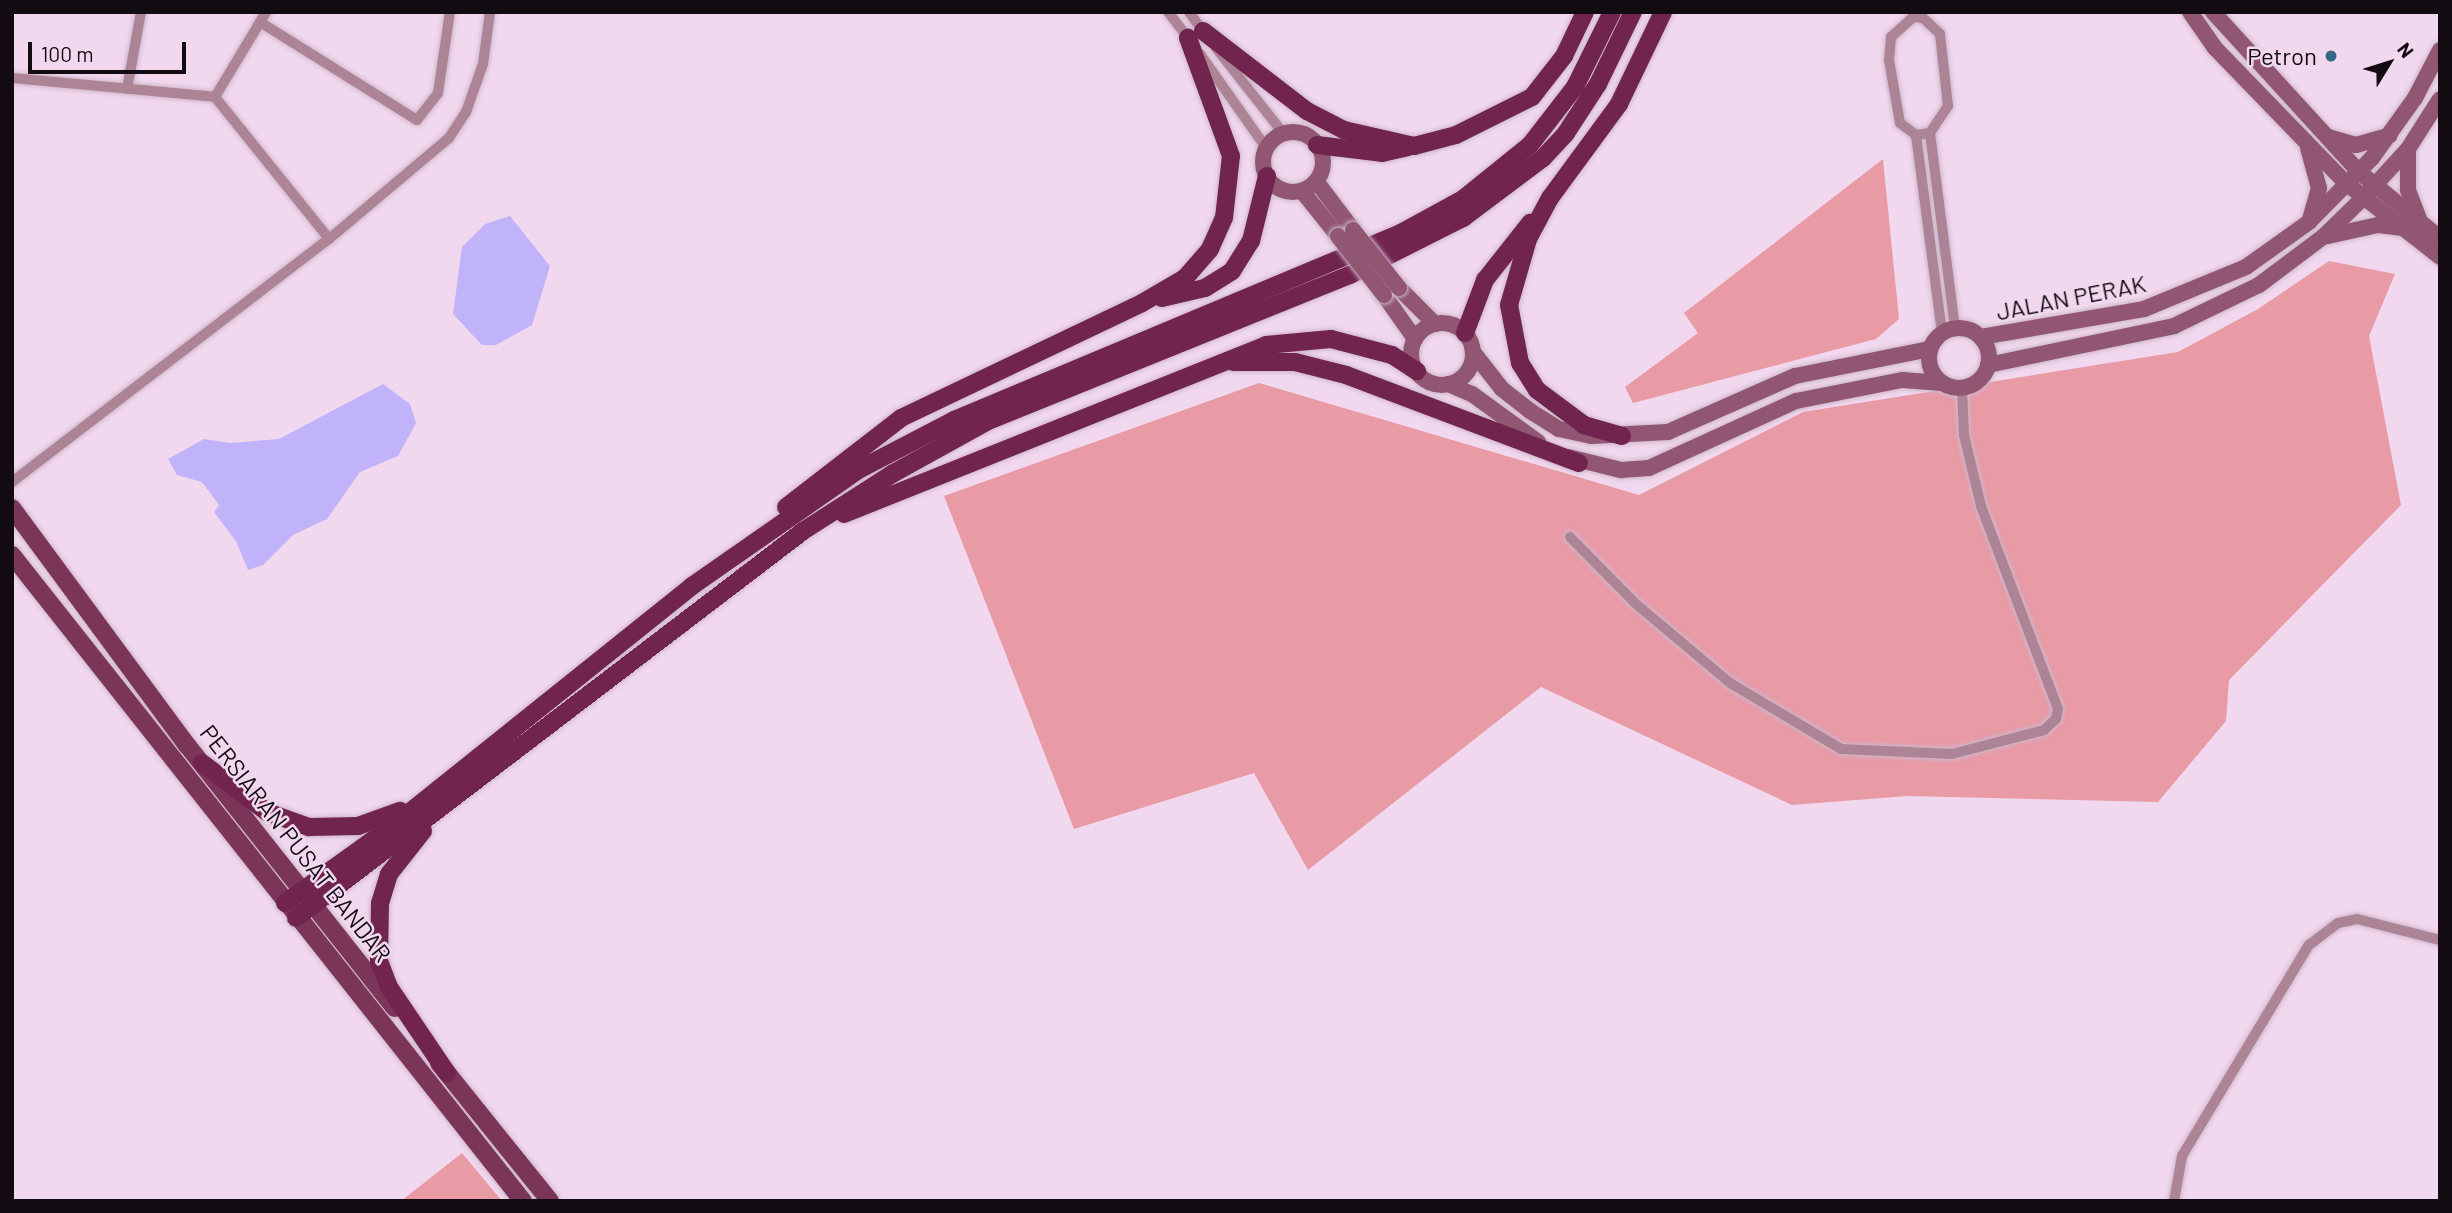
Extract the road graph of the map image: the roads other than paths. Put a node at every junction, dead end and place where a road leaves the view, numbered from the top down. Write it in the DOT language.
graph roads {
  1 [pos="141,12"];
  2 [pos="450,12"];
  3 [pos="490,12"];
  4 [pos="1168,12"];
  5 [pos="1189,12"];
  6 [pos="1585,12"];
  7 [pos="1612,12"];
  8 [pos="1633,12"];
  9 [pos="1663,12"];
  10 [pos="2190,12"];
  11 [pos="2213,12"];
  12 [pos="263,17"];
  13 [pos="1196,35"];
  14 [pos="2440,50"];
  15 [pos="12,78"];
  16 [pos="127,89"];
  17 [pos="215,97"];
  18 [pos="2440,99"];
  19 [pos="1930,133"];
  20 [pos="1284,134"];
  21 [pos="1916,135"];
  22 [pos="2390,135"];
  23 [pos="2326,137"];
  24 [pos="2304,139"];
  25 [pos="1317,145"];
  26 [pos="1415,146"];
  27 [pos="1266,149"];
  28 [pos="2408,149"];
  29 [pos="1267,176"];
  30 [pos="2353,178"];
  31 [pos="1316,181"];
  32 [pos="1302,191"];
  33 [pos="2369,191"];
  34 [pos="1550,198"];
  35 [pos="2309,222"];
  36 [pos="2421,222"];
  37 [pos="2404,228"];
  38 [pos="1345,233"];
  39 [pos="2323,237"];
  40 [pos="2440,238"];
  41 [pos="329,239"];
  42 [pos="2440,257"];
  43 [pos="1142,303"];
  44 [pos="1435,324"];
  45 [pos="1948,330"];
  46 [pos="1465,333"];
  47 [pos="1981,337"];
  48 [pos="1415,339"];
  49 [pos="1930,349"];
  50 [pos="1473,352"];
  51 [pos="1222,362"];
  52 [pos="1988,365"];
  53 [pos="1417,371"];
  54 [pos="1942,383"];
  55 [pos="1448,384"];
  56 [pos="1962,388"];
  57 [pos="1622,436"];
  58 [pos="1579,463"];
  59 [pos="12,482"];
  60 [pos="12,508"];
  61 [pos="803,530"];
  62 [pos="1570,537"];
  63 [pos="12,555"];
  64 [pos="692,586"];
  65 [pos="202,763"];
  66 [pos="436,802"];
  67 [pos="307,899"];
  68 [pos="285,903"];
  69 [pos="296,918"];
  70 [pos="2440,940"];
  71 [pos="447,1073"];
  72 [pos="523,1201"];
  73 [pos="550,1201"];
  74 [pos="2175,1201"];
  1 -- 16 [label="street"];
  2 -- 12 [label="street"];
  3 -- 41 [label="street"];
  4 -- 13 [label="street"];
  5 -- 13 [label="street"];
  6 -- 26 [label="highway"];
  7 -- 64 [label="highway"];
  8 -- 61 [label="highway"];
  9 -- 34 [label="highway"];
  10 -- 24 [label="main road"];
  11 -- 23 [label="main road"];
  12 -- 17 [label="street"];
  13 -- 20 [label="street"];
  13 -- 26 [label="highway"];
  13 -- 27 [label="street"];
  13 -- 43 [label="highway"];
  14 -- 22 [label="main road, JALAN PERAK"];
  15 -- 16 [label="street"];
  16 -- 17 [label="street"];
  17 -- 41 [label="street"];
  18 -- 28 [label="main road, JALAN PERAK"];
  19 -- 21 [label="street"];
  19 -- 21 [label="street"];
  19 -- 45 [label="street"];
  20 -- 25 [label="main road"];
  20 -- 27 [label="main road"];
  21 -- 45 [label="street"];
  22 -- 23 [label="main road"];
  22 -- 30 [label="main road, JALAN PERAK"];
  23 -- 30 [label="main road"];
  24 -- 30 [label="main road"];
  24 -- 35 [label="main road"];
  25 -- 26 [label="highway"];
  25 -- 31 [label="main road"];
  27 -- 29 [label="main road"];
  28 -- 33 [label="main road, JALAN PERAK"];
  28 -- 36 [label="main road"];
  29 -- 32 [label="main road"];
  29 -- 43 [label="highway"];
  30 -- 33 [label="main road"];
  30 -- 35 [label="main road, JALAN PERAK"];
  31 -- 32 [label="main road"];
  31 -- 38 [label="main road"];
  32 -- 38 [label="main road"];
  33 -- 36 [label="main road"];
  33 -- 37 [label="main road"];
  33 -- 39 [label="main road, JALAN PERAK"];
  34 -- 46 [label="highway"];
  34 -- 57 [label="highway"];
  35 -- 47 [label="main road, JALAN PERAK"];
  36 -- 40 [label="main road"];
  37 -- 39 [label="main road"];
  37 -- 42 [label="main road"];
  38 -- 44 [label="main road, bridge"];
  38 -- 48 [label="main road, bridge"];
  39 -- 52 [label="main road, JALAN PERAK"];
  41 -- 59 [label="street"];
  43 -- 64 [label="highway"];
  44 -- 46 [label="main road"];
  44 -- 48 [label="main road"];
  45 -- 47 [label="main road"];
  45 -- 49 [label="main road"];
  46 -- 50 [label="main road"];
  47 -- 52 [label="main road"];
  48 -- 53 [label="main road"];
  49 -- 54 [label="main road"];
  49 -- 57 [label="main road"];
  50 -- 55 [label="main road"];
  50 -- 57 [label="main road"];
  51 -- 53 [label="highway"];
  51 -- 58 [label="highway"];
  51 -- 61 [label="highway"];
  52 -- 56 [label="main road"];
  53 -- 55 [label="main road"];
  54 -- 56 [label="main road"];
  54 -- 58 [label="main road"];
  55 -- 58 [label="main road"];
  56 -- 62 [label="street"];
  60 -- 65 [label="main road, PERSIARAN PUSAT BANDAR"];
  61 -- 66 [label="highway"];
  63 -- 68 [label="main road, PERSIARAN PUSAT BANDAR"];
  64 -- 66 [label="highway"];
  65 -- 66 [label="highway"];
  65 -- 67 [label="main road, PERSIARAN PUSAT BANDAR"];
  66 -- 67 [label="highway"];
  66 -- 71 [label="highway"];
  67 -- 68 [label="highway"];
  67 -- 69 [label="highway"];
  67 -- 71 [label="main road, PERSIARAN PUSAT BANDAR"];
  68 -- 69 [label="main road, PERSIARAN PUSAT BANDAR"];
  69 -- 72 [label="main road, PERSIARAN PUSAT BANDAR"];
  70 -- 74 [label="street"];
  71 -- 73 [label="main road, PERSIARAN PUSAT BANDAR"];
}
